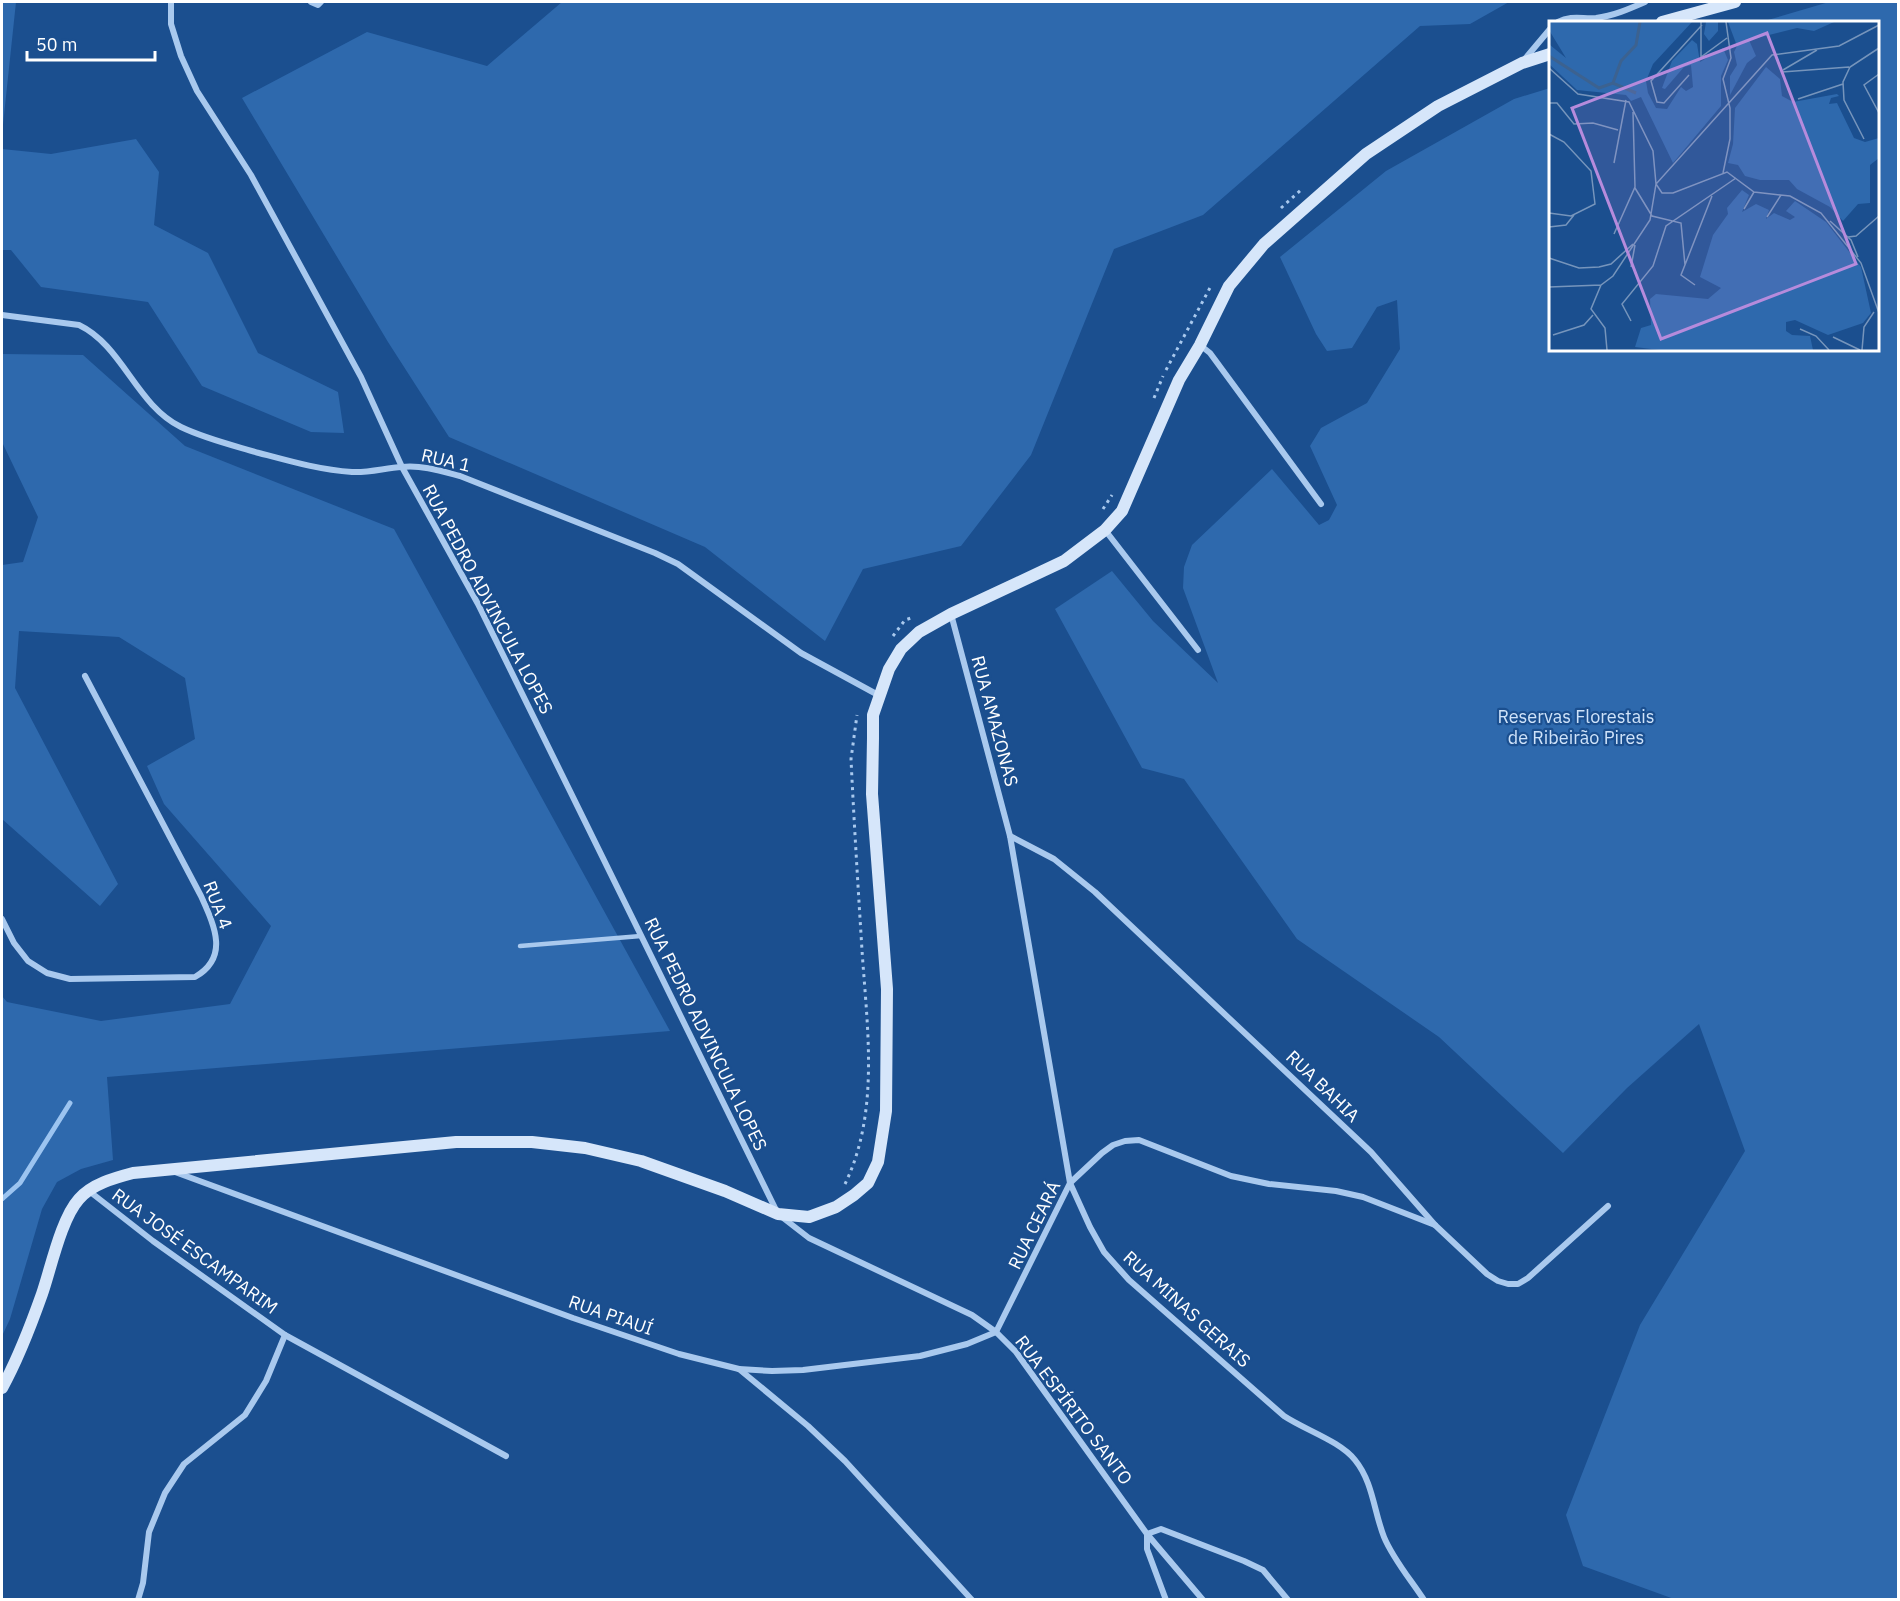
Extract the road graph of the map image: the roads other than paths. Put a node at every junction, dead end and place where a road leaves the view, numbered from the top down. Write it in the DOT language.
graph roads {
  1 [pos="171,2"];
  2 [pos="312,2"];
  3 [pos="321,2"];
  4 [pos="1645,2"];
  5 [pos="1735,2"];
  6 [pos="1561,21"];
  7 [pos="1666,21"];
  8 [pos="1549,31"];
  9 [pos="1549,55"];
  10 [pos="1522,63"];
  11 [pos="2,315"];
  12 [pos="1200,345"];
  13 [pos="402,467"];
  14 [pos="1321,504"];
  15 [pos="1105,530"];
  16 [pos="951,614"];
  17 [pos="1198,650"];
  18 [pos="85,676"];
  19 [pos="880,696"];
  20 [pos="1010,836"];
  21 [pos="2,920"];
  22 [pos="641,936"];
  23 [pos="520,946"];
  24 [pos="166,1168"];
  25 [pos="1070,1183"];
  26 [pos="88,1191"];
  27 [pos="1608,1206"];
  28 [pos="778,1215"];
  29 [pos="1435,1225"];
  30 [pos="996,1332"];
  31 [pos="285,1335"];
  32 [pos="739,1369"];
  33 [pos="2,1388"];
  34 [pos="506,1456"];
  35 [pos="1147,1534"];
  36 [pos="138,1599"];
  37 [pos="972,1599"];
  38 [pos="1166,1599"];
  39 [pos="1203,1599"];
  40 [pos="1288,1599"];
  41 [pos="1424,1599"];
  1 -- 13 [label="street, RUA PEDRO ADVINCULA LOPES"];
  2 -- 3 [label="street"];
  4 -- 6 [label="street"];
  5 -- 7 [label="main road"];
  8 -- 10 [label="street"];
  9 -- 10 [label="main road"];
  10 -- 12 [label="main road"];
  11 -- 13 [label="street, RUA 1"];
  12 -- 14 [label="street"];
  12 -- 15 [label="main road"];
  13 -- 19 [label="street, RUA 1"];
  13 -- 22 [label="street, RUA PEDRO ADVINCULA LOPES"];
  15 -- 16 [label="main road"];
  15 -- 17 [label="street"];
  16 -- 19 [label="main road"];
  16 -- 20 [label="street, RUA AMAZONAS"];
  18 -- 21 [label="street, RUA 4"];
  19 -- 28 [label="main road"];
  20 -- 25 [label="street, RUA MINAS GERAIS"];
  20 -- 29 [label="street, RUA BAHIA"];
  22 -- 23 [label="lane"];
  22 -- 28 [label="street, RUA PEDRO ADVINCULA LOPES"];
  24 -- 26 [label="main road"];
  24 -- 28 [label="main road"];
  24 -- 32 [label="street, RUA PIAUÍ"];
  25 -- 29 [label="street, RUA CEARÁ"];
  25 -- 30 [label="street, RUA CEARÁ"];
  25 -- 41 [label="street, RUA MINAS GERAIS"];
  26 -- 31 [label="street, RUA JOSÉ ESCAMPARIM"];
  26 -- 33 [label="main road"];
  27 -- 29 [label="street, RUA BAHIA"];
  28 -- 30 [label="street, RUA ESPÍRITO SANTO"];
  30 -- 32 [label="street"];
  30 -- 35 [label="street, RUA ESPÍRITO SANTO"];
  31 -- 34 [label="street, RUA JOSÉ ESCAMPARIM"];
  31 -- 36 [label="street"];
  32 -- 37 [label="street, RUA PIAUÍ"];
  35 -- 38 [label="street"];
  35 -- 39 [label="street, RUA ESPÍRITO SANTO"];
  35 -- 40 [label="street"];
}
